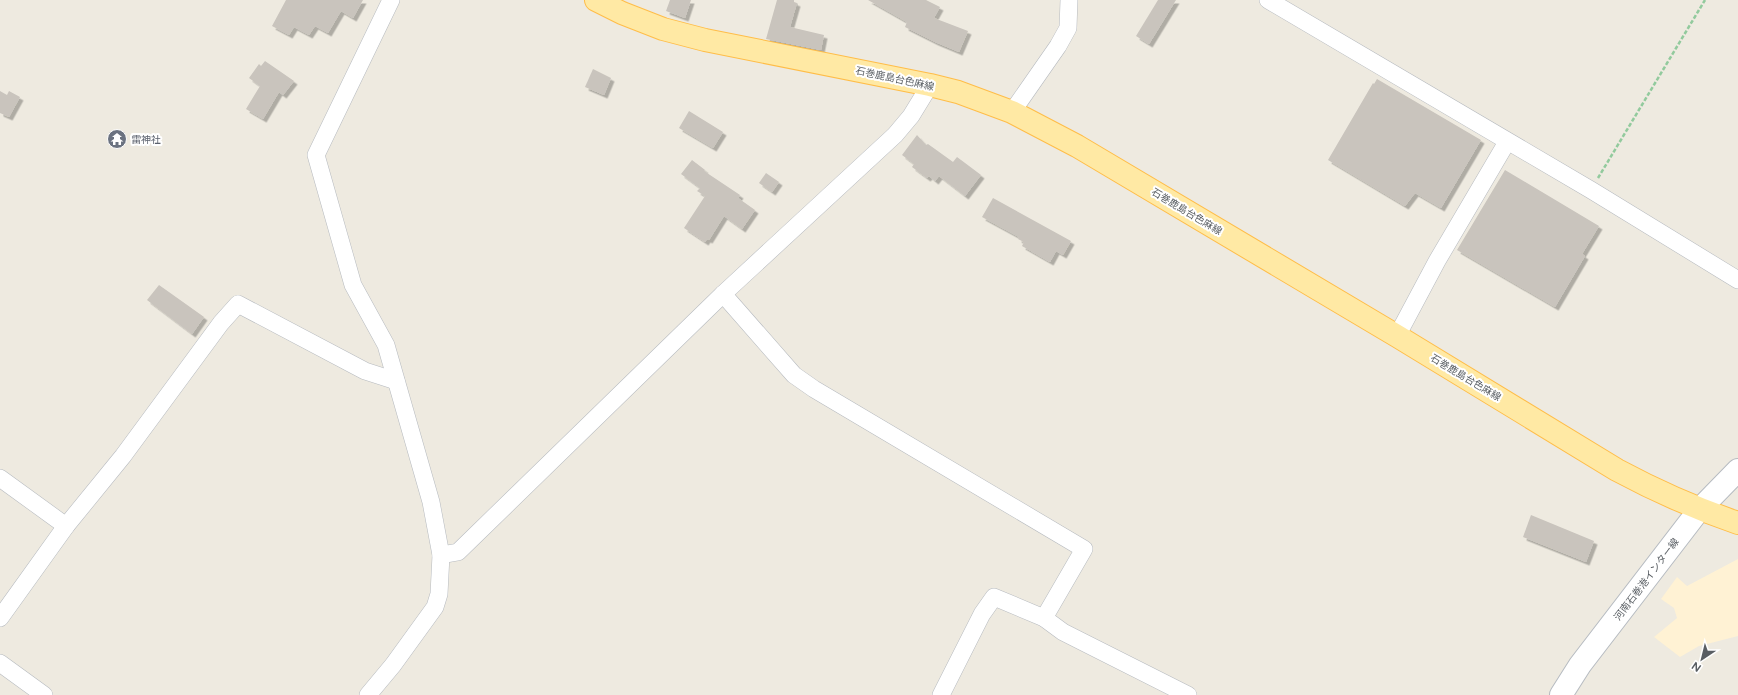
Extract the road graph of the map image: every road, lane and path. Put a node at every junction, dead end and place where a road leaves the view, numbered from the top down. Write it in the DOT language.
graph roads {
  1 [pos="391,0"];
  2 [pos="596,0"];
  3 [pos="1069,0"];
  4 [pos="1268,0"];
  5 [pos="1705,0"];
  6 [pos="930,85"];
  7 [pos="1012,112"];
  8 [pos="1507,142"];
  9 [pos="1591,190"];
  10 [pos="1738,280"];
  11 [pos="723,294"];
  12 [pos="1397,336"];
  13 [pos="396,381"];
  14 [pos="1738,470"];
  15 [pos="0,478"];
  16 [pos="1699,510"];
  17 [pos="1738,523"];
  18 [pos="66,526"];
  19 [pos="441,555"];
  20 [pos="0,618"];
  21 [pos="1044,618"];
  22 [pos="0,663"];
  23 [pos="44,695"];
  24 [pos="368,695"];
  25 [pos="941,695"];
  26 [pos="1188,695"];
  27 [pos="1560,695"];
  1 -- 13 [label="street"];
  2 -- 6 [label="main road, 石巻鹿島台色麻線"];
  3 -- 7 [label="street"];
  4 -- 8 [label="street"];
  5 -- 9 [label="path"];
  6 -- 7 [label="main road, 石巻鹿島台色麻線"];
  6 -- 11 [label="street"];
  7 -- 12 [label="main road, 石巻鹿島台色麻線"];
  8 -- 9 [label="street"];
  8 -- 12 [label="street"];
  9 -- 10 [label="street"];
  11 -- 19 [label="street"];
  11 -- 21 [label="street"];
  12 -- 16 [label="main road, 石巻鹿島台色麻線"];
  13 -- 18 [label="street"];
  13 -- 19 [label="street"];
  14 -- 16 [label="main road, 河南石巻港インター線"];
  15 -- 18 [label="street"];
  16 -- 17 [label="main road, 石巻鹿島台色麻線"];
  16 -- 27 [label="main road, 河南石巻港インター線"];
  18 -- 20 [label="street"];
  19 -- 24 [label="street"];
  21 -- 25 [label="street"];
  21 -- 26 [label="street"];
  22 -- 23 [label="street"];
}
